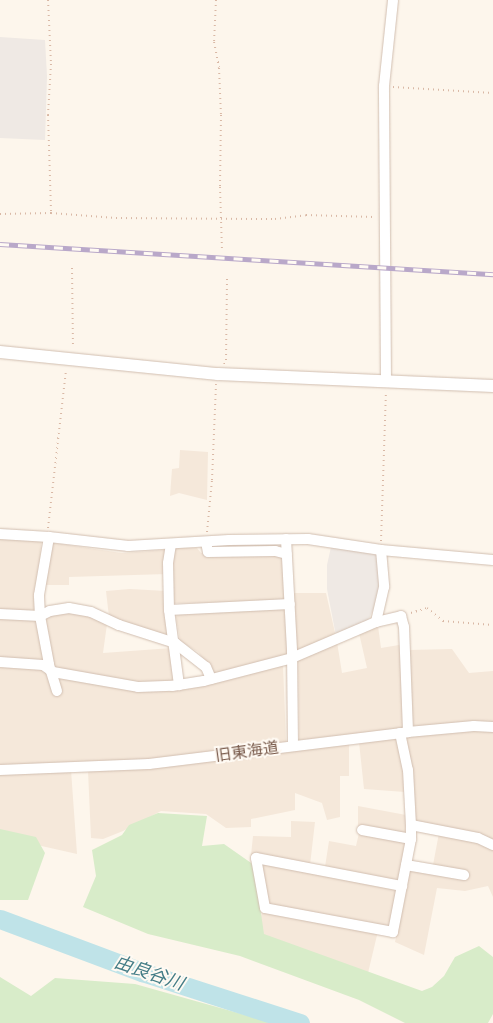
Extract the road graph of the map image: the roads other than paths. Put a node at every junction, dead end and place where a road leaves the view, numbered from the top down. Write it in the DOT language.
graph roads {
  1 [pos="393,0"];
  2 [pos="0,352"];
  3 [pos="386,381"];
  4 [pos="493,386"];
  5 [pos="0,534"];
  6 [pos="49,536"];
  7 [pos="286,539"];
  8 [pos="206,542"];
  9 [pos="171,544"];
  10 [pos="381,550"];
  11 [pos="287,554"];
  12 [pos="493,560"];
  13 [pos="290,604"];
  14 [pos="169,610"];
  15 [pos="0,614"];
  16 [pos="40,616"];
  17 [pos="376,622"];
  18 [pos="174,642"];
  19 [pos="292,658"];
  20 [pos="0,662"];
  21 [pos="52,672"];
  22 [pos="211,679"];
  23 [pos="179,685"];
  24 [pos="57,691"];
  25 [pos="493,726"];
  26 [pos="404,733"];
  27 [pos="293,745"];
  28 [pos="0,770"];
  29 [pos="411,825"];
  30 [pos="362,830"];
  31 [pos="411,839"];
  32 [pos="493,845"];
  33 [pos="406,865"];
  34 [pos="464,875"];
  35 [pos="402,886"];
  1 -- 3 [label="street"];
  2 -- 3 [label="street"];
  3 -- 4 [label="street"];
  5 -- 6 [label="street"];
  6 -- 9 [label="street"];
  6 -- 16 [label="street"];
  7 -- 8 [label="street"];
  7 -- 10 [label="street"];
  7 -- 11 [label="street"];
  8 -- 9 [label="street"];
  8 -- 11 [label="street"];
  9 -- 14 [label="street"];
  10 -- 12 [label="street"];
  10 -- 17 [label="street"];
  11 -- 13 [label="street"];
  13 -- 14 [label="street"];
  13 -- 19 [label="street"];
  14 -- 18 [label="street"];
  15 -- 16 [label="street"];
  16 -- 18 [label="street"];
  16 -- 21 [label="street"];
  17 -- 19 [label="street"];
  17 -- 26 [label="street"];
  18 -- 22 [label="street"];
  18 -- 23 [label="street"];
  19 -- 22 [label="street"];
  19 -- 27 [label="street"];
  20 -- 21 [label="street"];
  21 -- 23 [label="street"];
  21 -- 24 [label="street"];
  22 -- 23 [label="street"];
  25 -- 26 [label="street, 旧東海道"];
  26 -- 27 [label="street, 旧東海道"];
  26 -- 29 [label="street"];
  27 -- 28 [label="street, 旧東海道"];
  29 -- 31 [label="street"];
  29 -- 32 [label="street"];
  30 -- 31 [label="street"];
  31 -- 33 [label="street"];
  33 -- 34 [label="street"];
  33 -- 35 [label="street"];
  35 -- 35 [label="street"];
}
